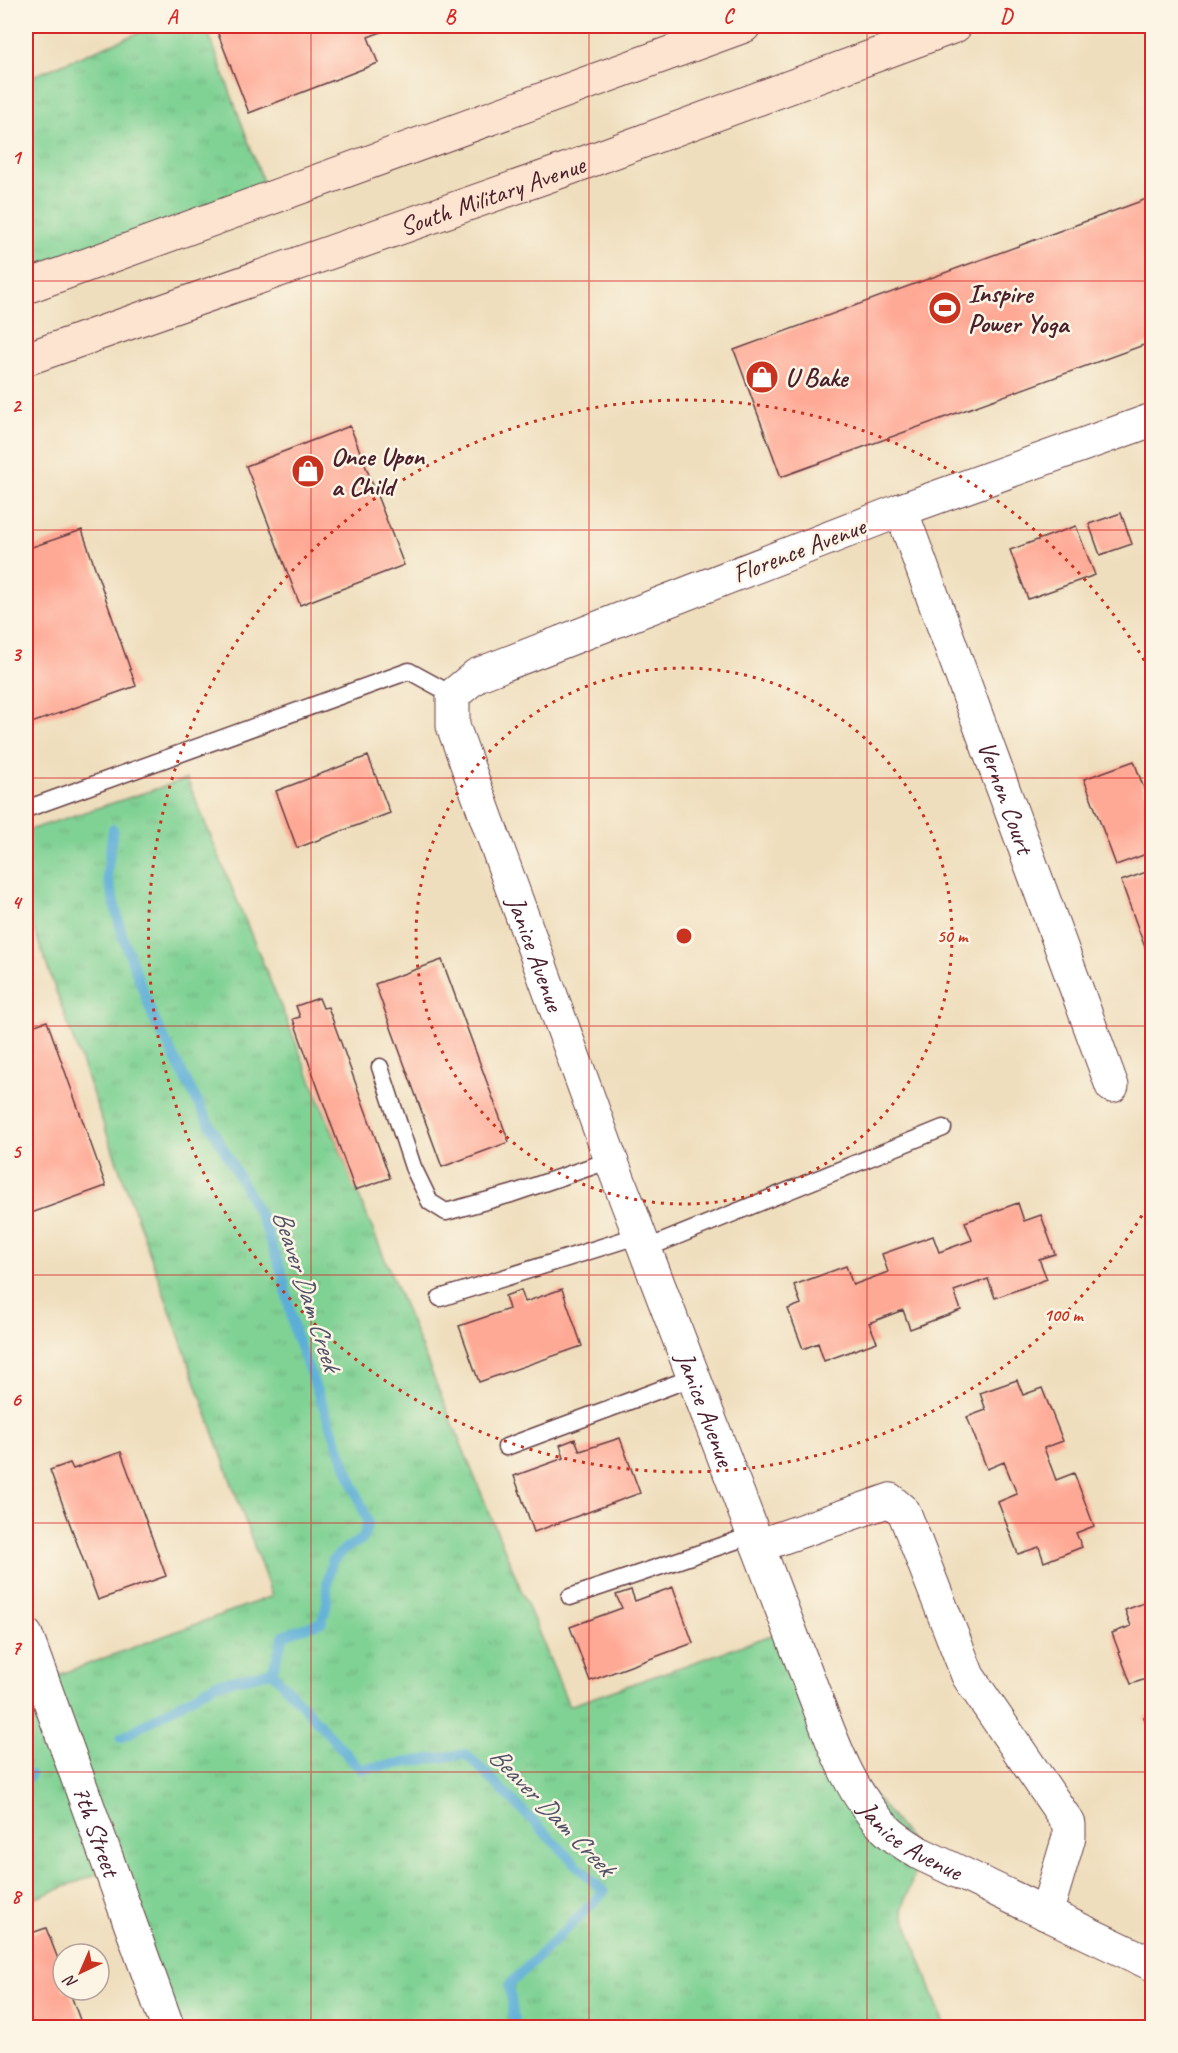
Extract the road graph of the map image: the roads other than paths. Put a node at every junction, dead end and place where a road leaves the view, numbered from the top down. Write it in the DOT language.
graph roads {
  1 [pos="744,26"];
  2 [pos="955,26"];
  3 [pos="26,287"];
  4 [pos="26,359"];
  5 [pos="1152,420"];
  6 [pos="901,510"];
  7 [pos="453,695"];
  8 [pos="26,809"];
  9 [pos="380,1067"];
  10 [pos="1112,1086"];
  11 [pos="943,1128"];
  12 [pos="611,1160"];
  13 [pos="642,1242"];
  14 [pos="440,1298"];
  15 [pos="694,1377"];
  16 [pos="506,1447"];
  17 [pos="755,1540"];
  18 [pos="570,1597"];
  19 [pos="26,1635"];
  20 [pos="1046,1914"];
  21 [pos="1152,1964"];
  22 [pos="168,2028"];
  1 -- 3 [label="main road"];
  2 -- 4 [label="main road, South Military Avenue"];
  5 -- 6 [label="street, Florence Avenue"];
  6 -- 7 [label="street, Florence Avenue"];
  6 -- 10 [label="street, Vernon Court"];
  7 -- 8 [label="lane"];
  7 -- 12 [label="street, Janice Avenue"];
  9 -- 12 [label="lane"];
  11 -- 13 [label="lane"];
  12 -- 13 [label="street, Janice Avenue"];
  13 -- 14 [label="lane"];
  13 -- 15 [label="street, Janice Avenue"];
  15 -- 16 [label="lane"];
  15 -- 17 [label="street, Janice Avenue"];
  17 -- 18 [label="lane"];
  17 -- 20 [label="street, Janice Avenue"];
  17 -- 20 [label="street"];
  19 -- 22 [label="street, 7th Street"];
  20 -- 21 [label="street, Janice Avenue"];
}
